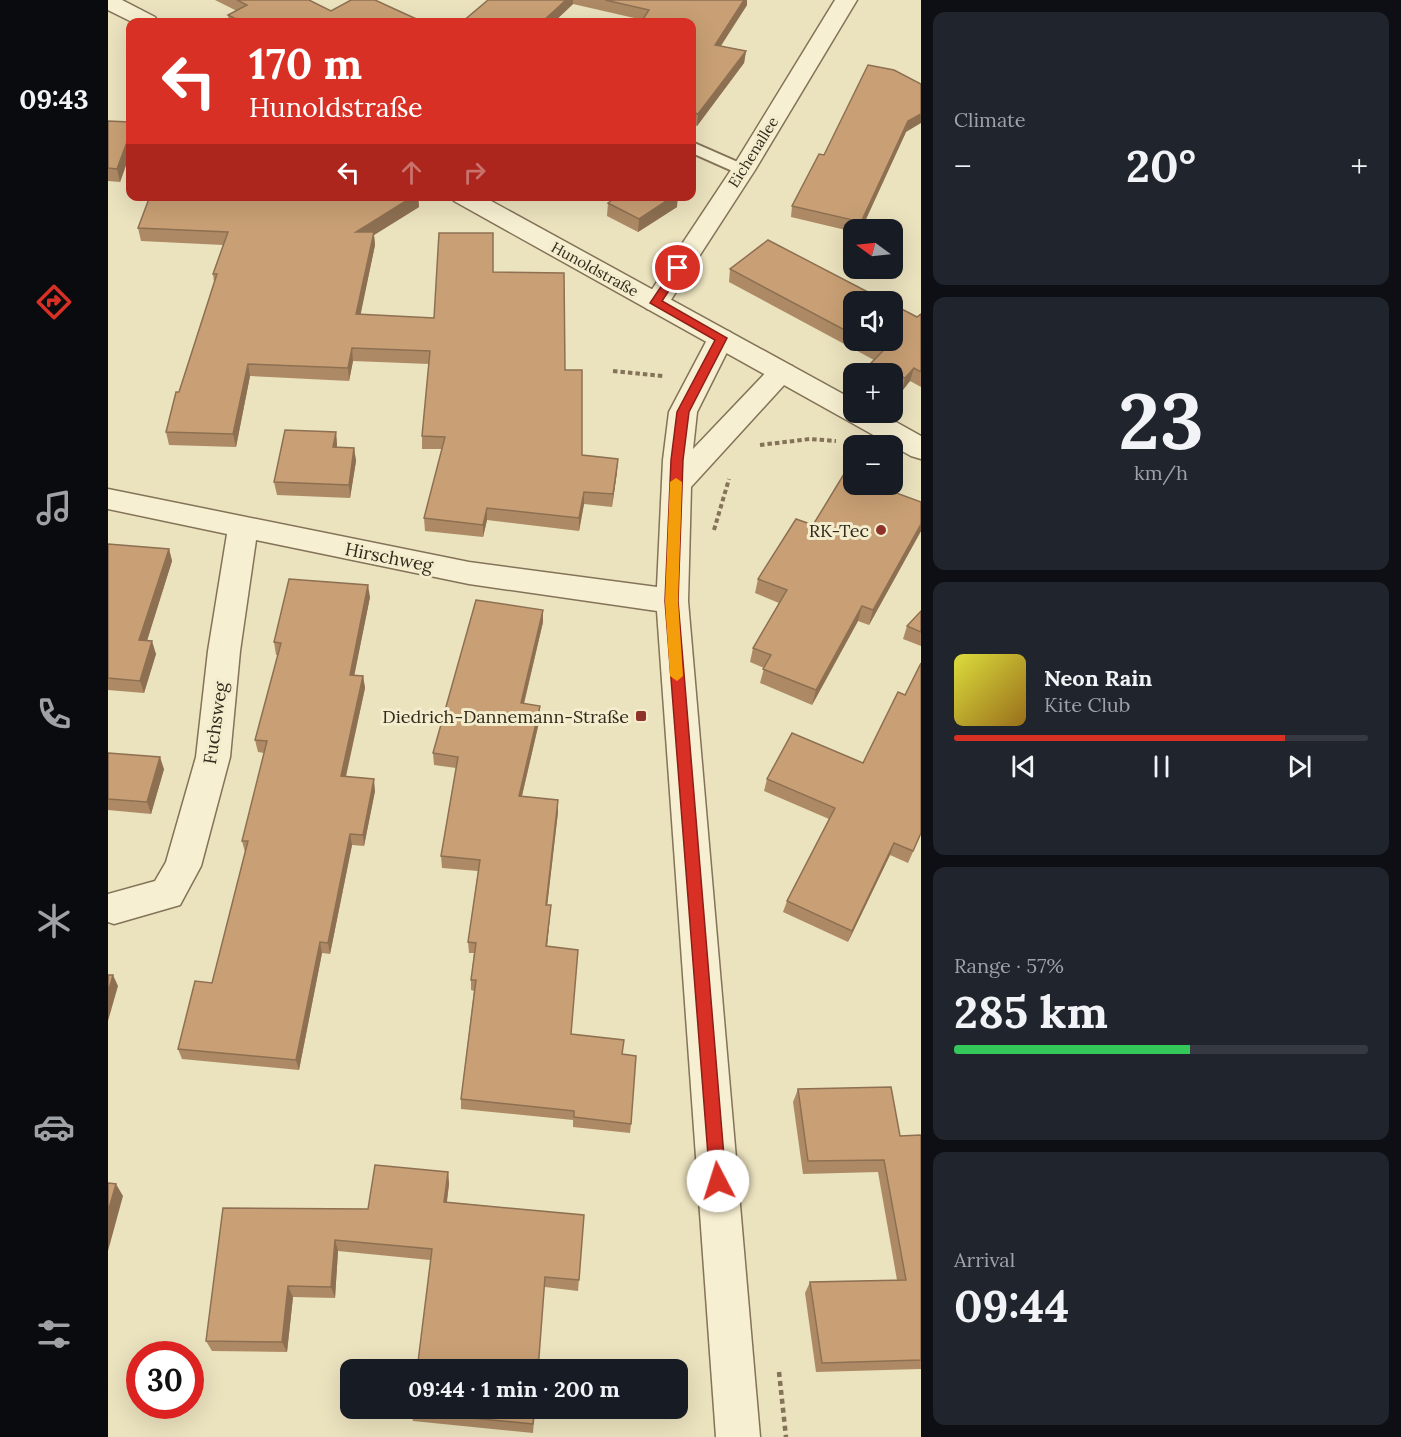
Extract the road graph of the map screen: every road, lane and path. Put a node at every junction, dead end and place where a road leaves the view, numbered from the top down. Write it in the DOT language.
graph roads {
  1 [pos="846,0"];
  2 [pos="108,1"];
  3 [pos="140,18"];
  4 [pos="696,149"];
  5 [pos="742,170"];
  6 [pos="472,201"];
  7 [pos="656,303"];
  8 [pos="721,338"];
  9 [pos="613,371"];
  10 [pos="782,372"];
  11 [pos="700,379"];
  12 [pos="843,406"];
  13 [pos="874,423"];
  14 [pos="885,429"];
  15 [pos="755,446"];
  16 [pos="921,449"];
  17 [pos="731,472"];
  18 [pos="676,484"];
  19 [pos="108,499"];
  20 [pos="243,527"];
  21 [pos="712,537"];
  22 [pos="672,601"];
  23 [pos="114,908"];
  24 [pos="779,1367"];
  25 [pos="738,1437"];
  26 [pos="786,1437"];
  1 -- 5 [label="street, Eichenallee"];
  2 -- 3 [label="street"];
  4 -- 5 [label="lane"];
  5 -- 7 [label="street, Eichenallee"];
  6 -- 7 [label="street, Hunoldstraße"];
  7 -- 8 [label="street, Hunoldstraße"];
  8 -- 10 [label="street, Hunoldstraße"];
  8 -- 11 [label="street"];
  9 -- 11 [label="path"];
  10 -- 12 [label="street, Hunoldstraße"];
  10 -- 18 [label="street"];
  11 -- 18 [label="street"];
  13 -- 14 [label="street, Hunoldstraße"];
  14 -- 15 [label="path"];
  14 -- 16 [label="street, Hunoldstraße"];
  17 -- 21 [label="path"];
  18 -- 22 [label="street"];
  19 -- 20 [label="street, Hirschweg"];
  20 -- 22 [label="street, Hirschweg"];
  20 -- 23 [label="street, Fuchsweg"];
  22 -- 25 [label="street"];
  24 -- 26 [label="path"];
}
